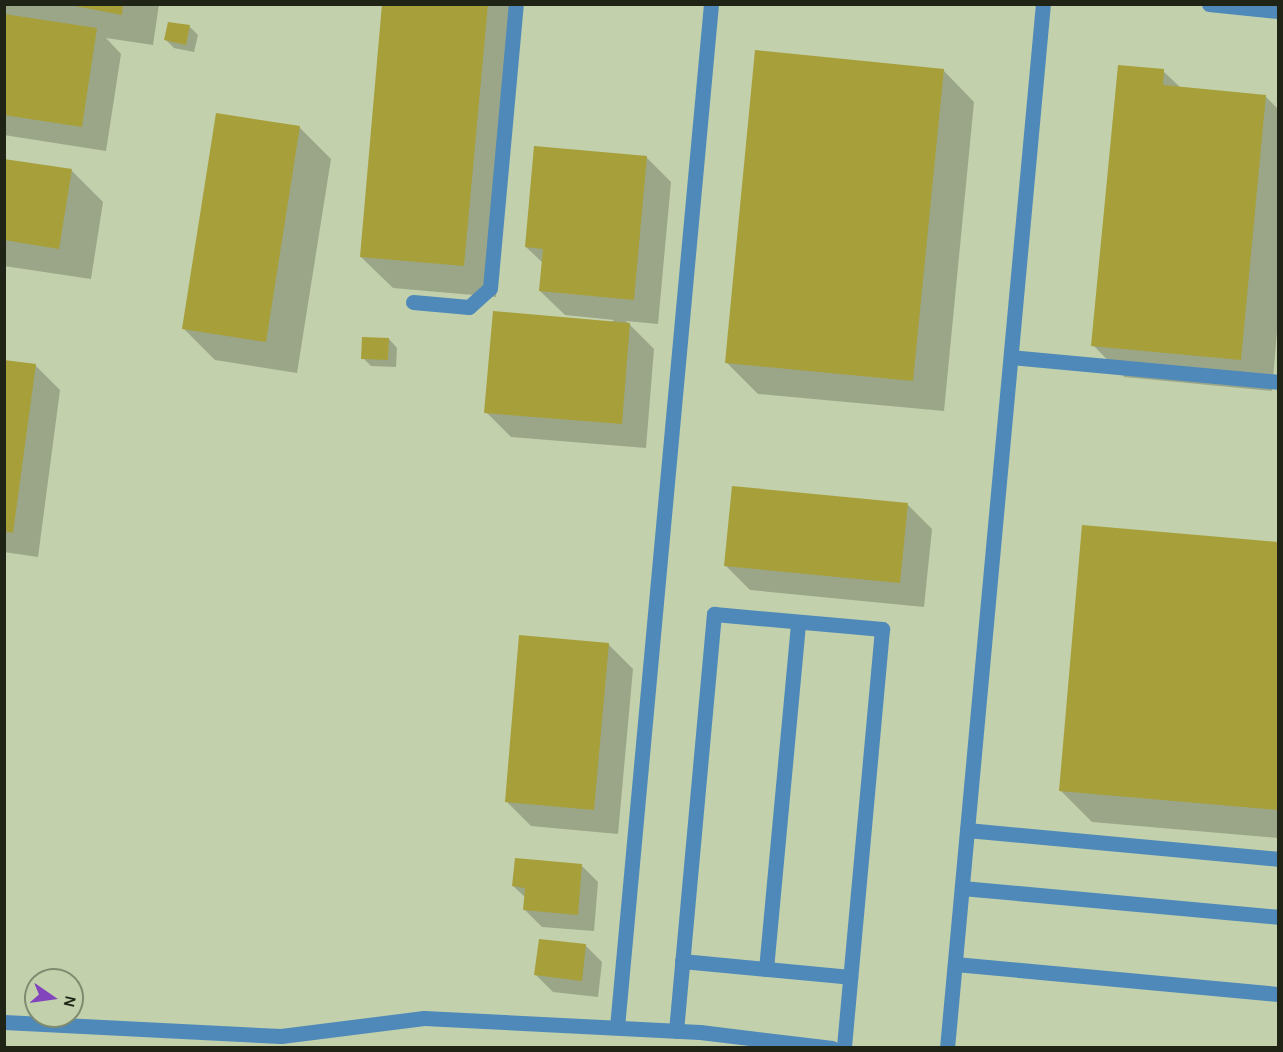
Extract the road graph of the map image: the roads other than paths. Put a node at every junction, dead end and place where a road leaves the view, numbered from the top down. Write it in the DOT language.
graph roads {
  1 [pos="516,4"];
  2 [pos="711,4"];
  3 [pos="1043,4"];
  4 [pos="1209,4"];
  5 [pos="1278,11"];
  6 [pos="412,302"];
  7 [pos="1011,357"];
  8 [pos="1278,382"];
  9 [pos="798,622"];
  10 [pos="967,830"];
  11 [pos="1278,859"];
  12 [pos="962,888"];
  13 [pos="1278,917"];
  14 [pos="682,961"];
  15 [pos="955,964"];
  16 [pos="766,969"];
  17 [pos="850,977"];
  18 [pos="1278,994"];
  19 [pos="4,1022"];
  20 [pos="617,1028"];
  21 [pos="676,1031"];
  22 [pos="832,1047"];
  23 [pos="844,1047"];
  24 [pos="947,1047"];
  1 -- 6 [label="lane"];
  2 -- 20 [label="lane"];
  3 -- 7 [label="lane"];
  4 -- 5 [label="lane"];
  7 -- 8 [label="lane"];
  7 -- 10 [label="lane"];
  9 -- 14 [label="lane"];
  9 -- 16 [label="lane"];
  9 -- 17 [label="lane"];
  10 -- 11 [label="lane"];
  10 -- 12 [label="lane"];
  12 -- 13 [label="lane"];
  12 -- 15 [label="lane"];
  14 -- 16 [label="lane"];
  14 -- 21 [label="lane"];
  15 -- 18 [label="lane"];
  15 -- 24 [label="lane"];
  16 -- 17 [label="lane"];
  17 -- 23 [label="lane"];
  19 -- 20 [label="lane"];
  20 -- 21 [label="lane"];
  21 -- 22 [label="lane"];
}
